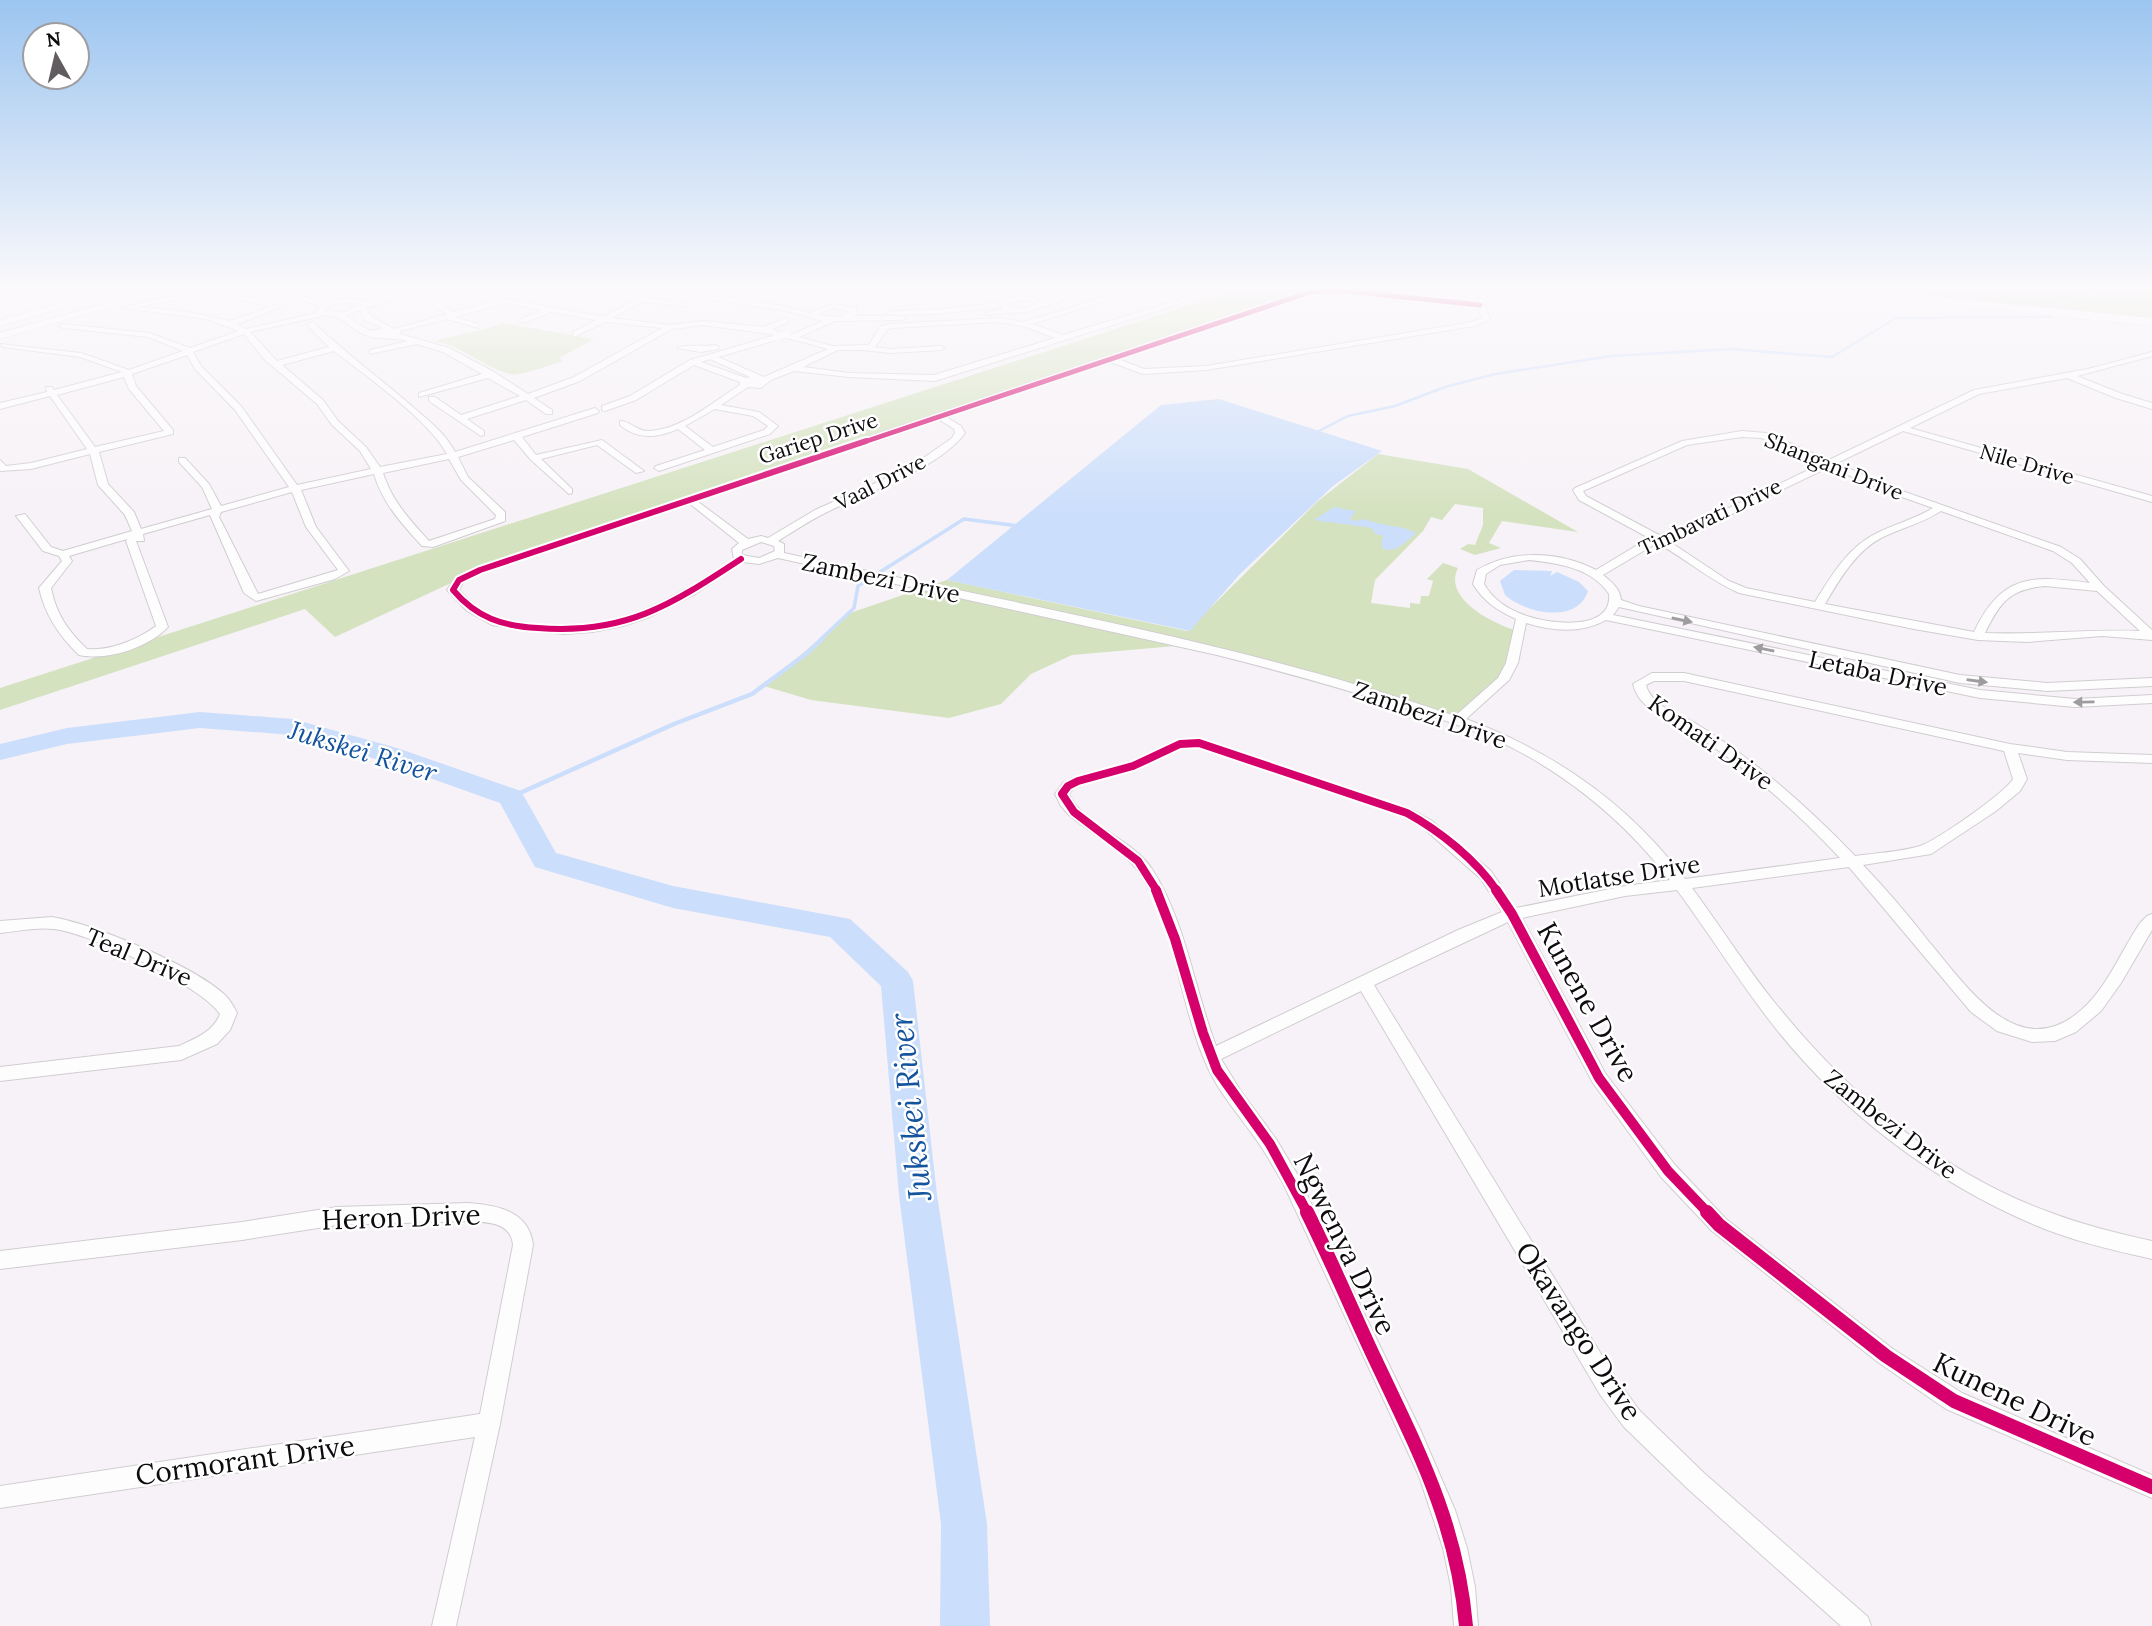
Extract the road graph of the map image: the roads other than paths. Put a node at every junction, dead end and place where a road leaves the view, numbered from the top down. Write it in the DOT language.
graph roads {
  1 [pos="105,364"];
  2 [pos="143,364"];
  3 [pos="196,364"];
  4 [pos="276,364"];
  5 [pos="354,364"];
  6 [pos="472,364"];
  7 [pos="604,364"];
  8 [pos="695,364"];
  9 [pos="696,364"];
  10 [pos="699,364"];
  11 [pos="726,364"];
  12 [pos="803,364"];
  13 [pos="980,364"];
  14 [pos="1096,364"];
  15 [pos="1122,364"];
  16 [pos="1244,364"];
  17 [pos="2112,364"];
  18 [pos="793,368"];
  19 [pos="125,371"];
  20 [pos="491,374"];
  21 [pos="2068,375"];
  22 [pos="756,377"];
  23 [pos="766,379"];
  24 [pos="745,383"];
  25 [pos="50,391"];
  26 [pos="422,395"];
  27 [pos="527,397"];
  28 [pos="432,399"];
  29 [pos="0,404"];
  30 [pos="715,406"];
  31 [pos="2152,406"];
  32 [pos="549,412"];
  33 [pos="601,412"];
  34 [pos="939,416"];
  35 [pos="459,419"];
  36 [pos="623,423"];
  37 [pos="680,426"];
  38 [pos="1902,428"];
  39 [pos="481,433"];
  40 [pos="517,437"];
  41 [pos="712,451"];
  42 [pos="94,452"];
  43 [pos="453,458"];
  44 [pos="534,458"];
  45 [pos="182,460"];
  46 [pos="0,463"];
  47 [pos="1825,463"];
  48 [pos="659,468"];
  49 [pos="639,471"];
  50 [pos="379,474"];
  51 [pos="296,491"];
  52 [pos="569,491"];
  53 [pos="689,499"];
  54 [pos="2152,499"];
  55 [pos="1940,508"];
  56 [pos="216,513"];
  57 [pos="21,516"];
  58 [pos="136,537"];
  59 [pos="1657,538"];
  60 [pos="772,540"];
  61 [pos="746,543"];
  62 [pos="778,555"];
  63 [pos="65,556"];
  64 [pos="741,559"];
  65 [pos="1596,575"];
  66 [pos="2099,588"];
  67 [pos="1616,602"];
  68 [pos="1818,607"];
  69 [pos="1607,617"];
  70 [pos="1521,620"];
  71 [pos="1978,636"];
  72 [pos="2151,636"];
  73 [pos="2152,682"];
  74 [pos="2152,699"];
  75 [pos="1458,720"];
  76 [pos="2010,748"];
  77 [pos="2152,759"];
  78 [pos="1067,807"];
  79 [pos="1854,862"];
  80 [pos="1680,884"];
  81 [pos="1512,914"];
  82 [pos="2152,920"];
  83 [pos="0,927"];
  84 [pos="1364,982"];
  85 [pos="1211,1056"];
  86 [pos="0,1074"];
  87 [pos="2152,1250"];
  88 [pos="0,1260"];
  89 [pos="489,1424"];
  90 [pos="2152,1487"];
  91 [pos="0,1497"];
  92 [pos="1468,1625"];
  93 [pos="444,1626"];
  94 [pos="1859,1626"];
  1 -- 19 [label="street"];
  2 -- 19 [label="street"];
  3 -- 51 [label="street"];
  4 -- 50 [label="street"];
  5 -- 43 [label="street"];
  6 -- 20 [label="street"];
  7 -- 27 [label="street"];
  8 -- 33 [label="street"];
  9 -- 33 [label="street"];
  10 -- 24 [label="street"];
  11 -- 22 [label="street"];
  12 -- 18 [label="street"];
  13 -- 18 [label="street"];
  14 -- 34 [label="street, Gariep Drive"];
  15 -- 16 [label="street"];
  17 -- 21 [label="street, Timbavati Drive"];
  18 -- 23 [label="street"];
  19 -- 25 [label="street"];
  19 -- 42 [label="street"];
  20 -- 26 [label="street"];
  20 -- 27 [label="street"];
  21 -- 31 [label="street"];
  21 -- 38 [label="street, Timbavati Drive"];
  22 -- 23 [label="street"];
  22 -- 24 [label="street"];
  23 -- 24 [label="street"];
  24 -- 30 [label="street"];
  25 -- 29 [label="street"];
  25 -- 42 [label="street"];
  27 -- 32 [label="street"];
  27 -- 35 [label="street"];
  28 -- 35 [label="street"];
  30 -- 37 [label="street"];
  30 -- 41 [label="street"];
  33 -- 40 [label="street"];
  34 -- 53 [label="street, Gariep Drive"];
  34 -- 60 [label="street, Vaal Drive"];
  35 -- 39 [label="street"];
  36 -- 37 [label="street"];
  37 -- 41 [label="street"];
  38 -- 47 [label="street, Timbavati Drive"];
  38 -- 54 [label="street, Nile Drive"];
  40 -- 43 [label="street"];
  40 -- 44 [label="street"];
  41 -- 48 [label="street"];
  42 -- 46 [label="street"];
  42 -- 58 [label="street"];
  43 -- 50 [label="street"];
  43 -- 50 [label="street"];
  44 -- 49 [label="street"];
  44 -- 52 [label="street"];
  45 -- 56 [label="street"];
  47 -- 55 [label="street, Shangani Drive"];
  47 -- 59 [label="street, Timbavati Drive"];
  47 -- 59 [label="street, Shangani Drive"];
  50 -- 51 [label="street"];
  51 -- 56 [label="street"];
  51 -- 56 [label="street"];
  53 -- 61 [label="street"];
  53 -- 64 [label="street, Gariep Drive"];
  55 -- 66 [label="street, Shangani Drive"];
  55 -- 68 [label="street"];
  56 -- 58 [label="street"];
  57 -- 63 [label="street"];
  58 -- 63 [label="street"];
  58 -- 63 [label="street"];
  59 -- 65 [label="street, Timbavati Drive"];
  59 -- 68 [label="street"];
  60 -- 61 [label="street"];
  60 -- 62 [label="street"];
  61 -- 64 [label="street"];
  62 -- 64 [label="street"];
  62 -- 75 [label="street, Zambezi Drive"];
  65 -- 67 [label="street"];
  65 -- 70 [label="street"];
  66 -- 71 [label="street"];
  66 -- 72 [label="street, Shangani Drive"];
  67 -- 69 [label="street"];
  67 -- 73 [label="street, Letaba Drive, one-way"];
  68 -- 71 [label="street"];
  69 -- 70 [label="street"];
  74 -- 69 [label="street, Letaba Drive, one-way"];
  70 -- 75 [label="street"];
  71 -- 72 [label="street"];
  75 -- 80 [label="street, Zambezi Drive"];
  76 -- 77 [label="street, Komati Drive"];
  76 -- 79 [label="street, Motlatse Drive"];
  76 -- 79 [label="street, Komati Drive"];
  78 -- 81 [label="street, Kunene Drive"];
  78 -- 85 [label="street, Ngwenya Drive"];
  79 -- 80 [label="street, Motlatse Drive"];
  79 -- 82 [label="street, Komati Drive"];
  80 -- 81 [label="street, Motlatse Drive"];
  80 -- 87 [label="street, Zambezi Drive"];
  81 -- 84 [label="street, Motlatse Drive"];
  81 -- 90 [label="street, Kunene Drive"];
  83 -- 86 [label="street, Teal Drive"];
  84 -- 85 [label="street, Motlatse Drive"];
  84 -- 94 [label="street, Okavango Drive"];
  85 -- 92 [label="street, Ngwenya Drive"];
  88 -- 89 [label="street, Heron Drive"];
  89 -- 91 [label="street, Cormorant Drive"];
  89 -- 93 [label="street, Heron Drive"];
}
